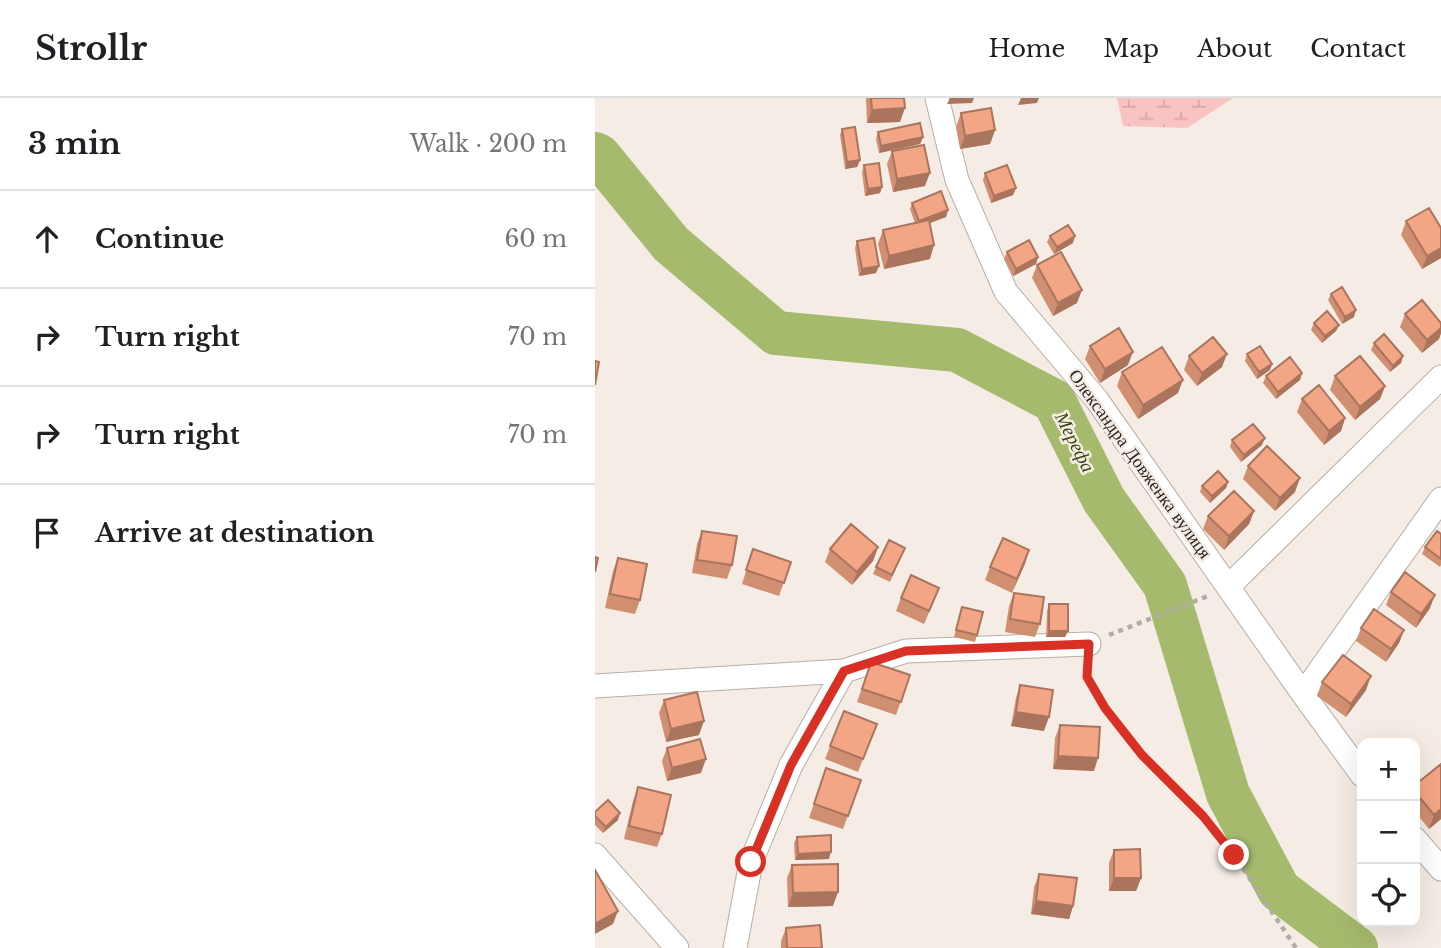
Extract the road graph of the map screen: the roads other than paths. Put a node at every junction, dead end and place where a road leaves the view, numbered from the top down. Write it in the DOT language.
graph roads {
  1 [pos="937,98"];
  2 [pos="1441,377"];
  3 [pos="1441,499"];
  4 [pos="1228,587"];
  5 [pos="1089,644"];
  6 [pos="844,671"];
  7 [pos="595,686"];
  8 [pos="1303,694"];
  9 [pos="1357,768"];
  10 [pos="1420,845"];
  11 [pos="595,855"];
  12 [pos="1441,869"];
  13 [pos="677,948"];
  14 [pos="735,948"];
  1 -- 4 [label="street, Олександра Довженка вулиця"];
  2 -- 4 [label="street"];
  3 -- 8 [label="street"];
  4 -- 8 [label="street, Олександра Довженка вулиця"];
  5 -- 6 [label="street"];
  6 -- 7 [label="street"];
  6 -- 14 [label="street"];
  8 -- 9 [label="street, Олександра Довженка вулиця"];
  10 -- 12 [label="street"];
  11 -- 13 [label="street"];
}
